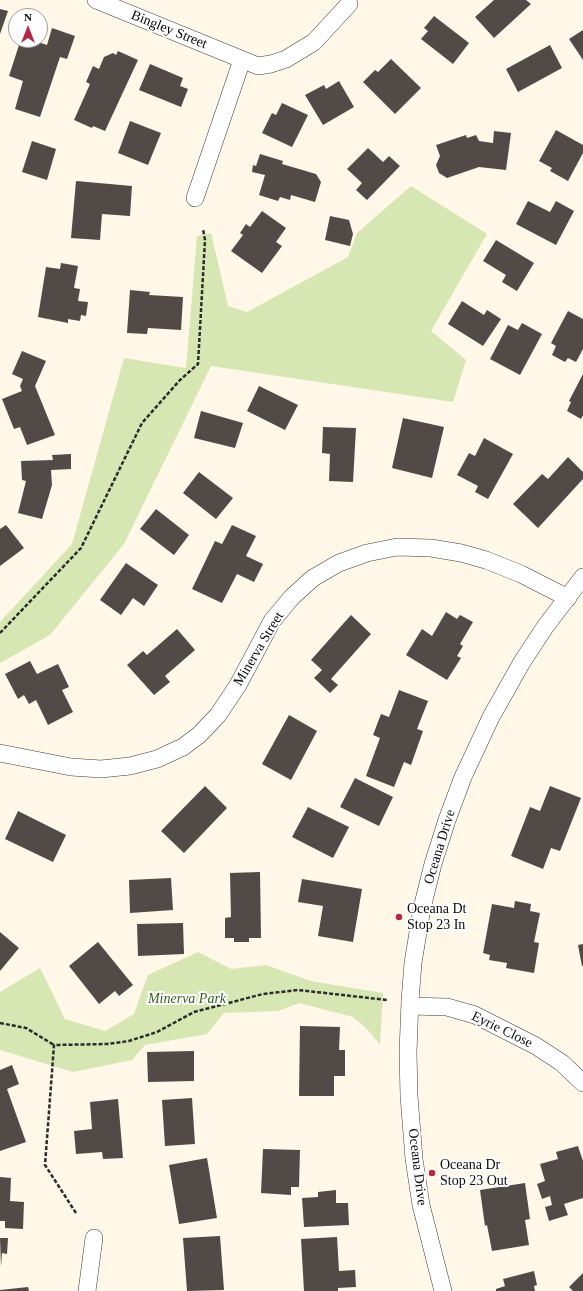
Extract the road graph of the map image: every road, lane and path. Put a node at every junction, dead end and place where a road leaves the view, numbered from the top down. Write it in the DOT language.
graph roads {
  1 [pos="96,0"];
  2 [pos="348,4"];
  3 [pos="242,60"];
  4 [pos="195,198"];
  5 [pos="203,229"];
  6 [pos="583,577"];
  7 [pos="568,598"];
  8 [pos="0,633"];
  9 [pos="0,752"];
  10 [pos="387,1000"];
  11 [pos="410,1006"];
  12 [pos="0,1023"];
  13 [pos="54,1045"];
  14 [pos="583,1083"];
  15 [pos="76,1213"];
  16 [pos="94,1238"];
  17 [pos="87,1291"];
  18 [pos="443,1291"];
  1 -- 3 [label="street, Bingley Street"];
  2 -- 3 [label="street, Bingley Street"];
  3 -- 4 [label="street"];
  5 -- 8 [label="path"];
  6 -- 7 [label="street, Oceana Drive"];
  7 -- 9 [label="street, Minerva Street"];
  7 -- 11 [label="street, Oceana Drive"];
  10 -- 13 [label="path"];
  11 -- 14 [label="street, Eyrie Close"];
  11 -- 18 [label="street, Oceana Drive"];
  12 -- 13 [label="path"];
  13 -- 15 [label="path"];
  16 -- 17 [label="street"];
}
